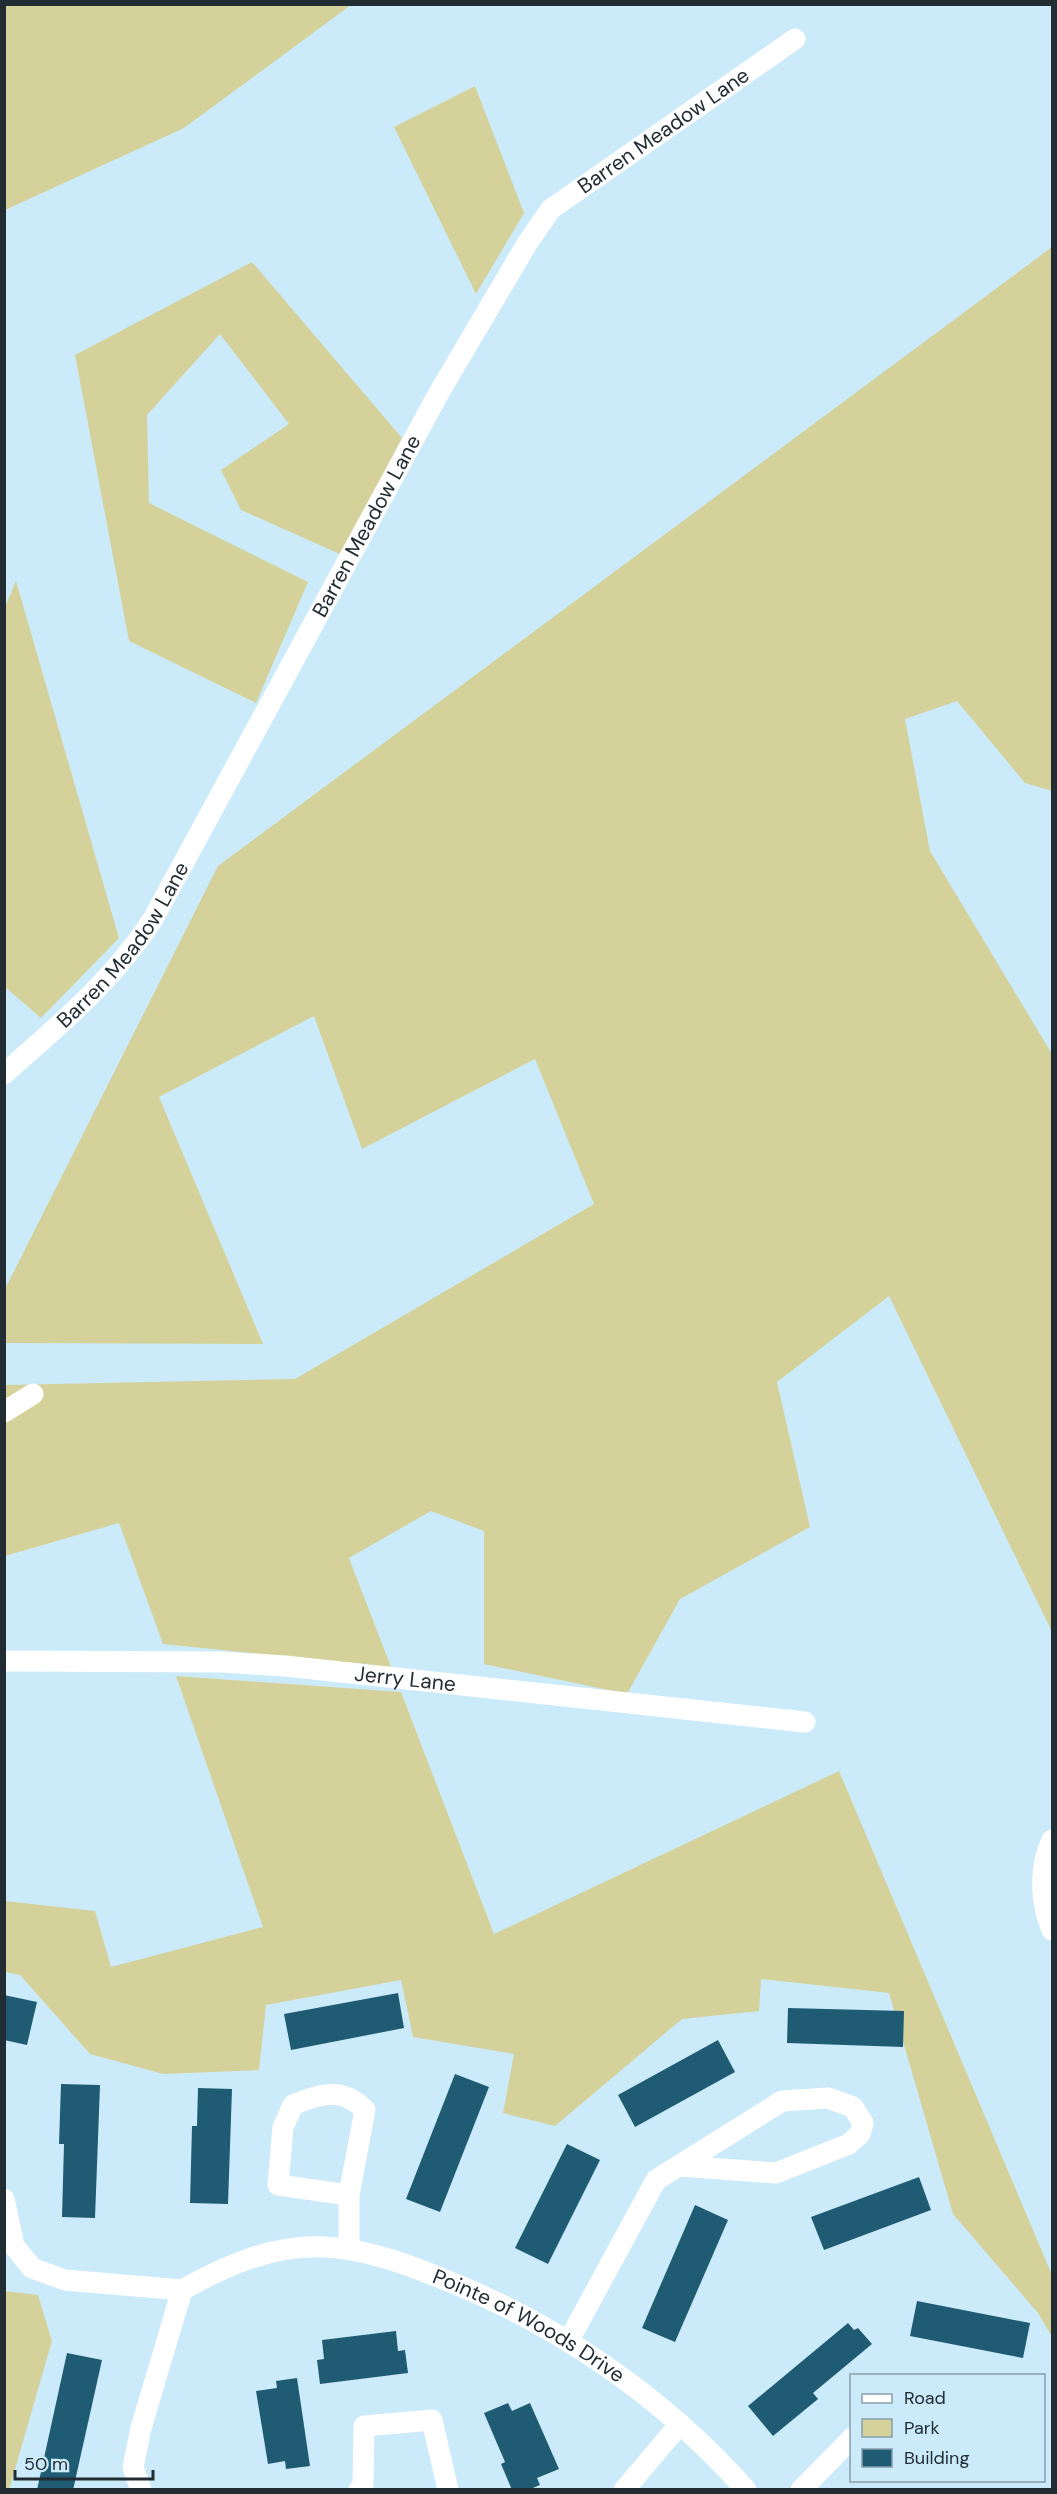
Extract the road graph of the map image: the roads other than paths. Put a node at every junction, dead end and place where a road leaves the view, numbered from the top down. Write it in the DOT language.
graph roads {
  1 [pos="795,39"];
  2 [pos="4,1074"];
  3 [pos="33,1394"];
  4 [pos="4,1412"];
  5 [pos="4,1661"];
  6 [pos="805,1722"];
  7 [pos="1053,1840"];
  8 [pos="1053,1929"];
  9 [pos="680,2166"];
  10 [pos="349,2195"];
  11 [pos="4,2199"];
  12 [pos="349,2249"];
  13 [pos="182,2290"];
  14 [pos="568,2342"];
  15 [pos="680,2424"];
  16 [pos="847,2448"];
  17 [pos="141,2490"];
  18 [pos="359,2490"];
  19 [pos="448,2490"];
  20 [pos="624,2490"];
  21 [pos="746,2490"];
  22 [pos="801,2490"];
  1 -- 2 [label="street, Barren Meadow Lane"];
  3 -- 4 [label="street"];
  5 -- 6 [label="street, Jerry Lane"];
  7 -- 8 [label="street"];
  9 -- 9 [label="street"];
  9 -- 14 [label="street"];
  10 -- 10 [label="street"];
  10 -- 12 [label="street"];
  11 -- 13 [label="street"];
  12 -- 13 [label="street, Pointe of Woods Drive"];
  12 -- 14 [label="street, Pointe of Woods Drive"];
  13 -- 17 [label="street"];
  14 -- 15 [label="street, Pointe of Woods Drive"];
  15 -- 20 [label="street"];
  15 -- 21 [label="street, Pointe of Woods Drive"];
  16 -- 22 [label="street"];
  18 -- 19 [label="street"];
}
